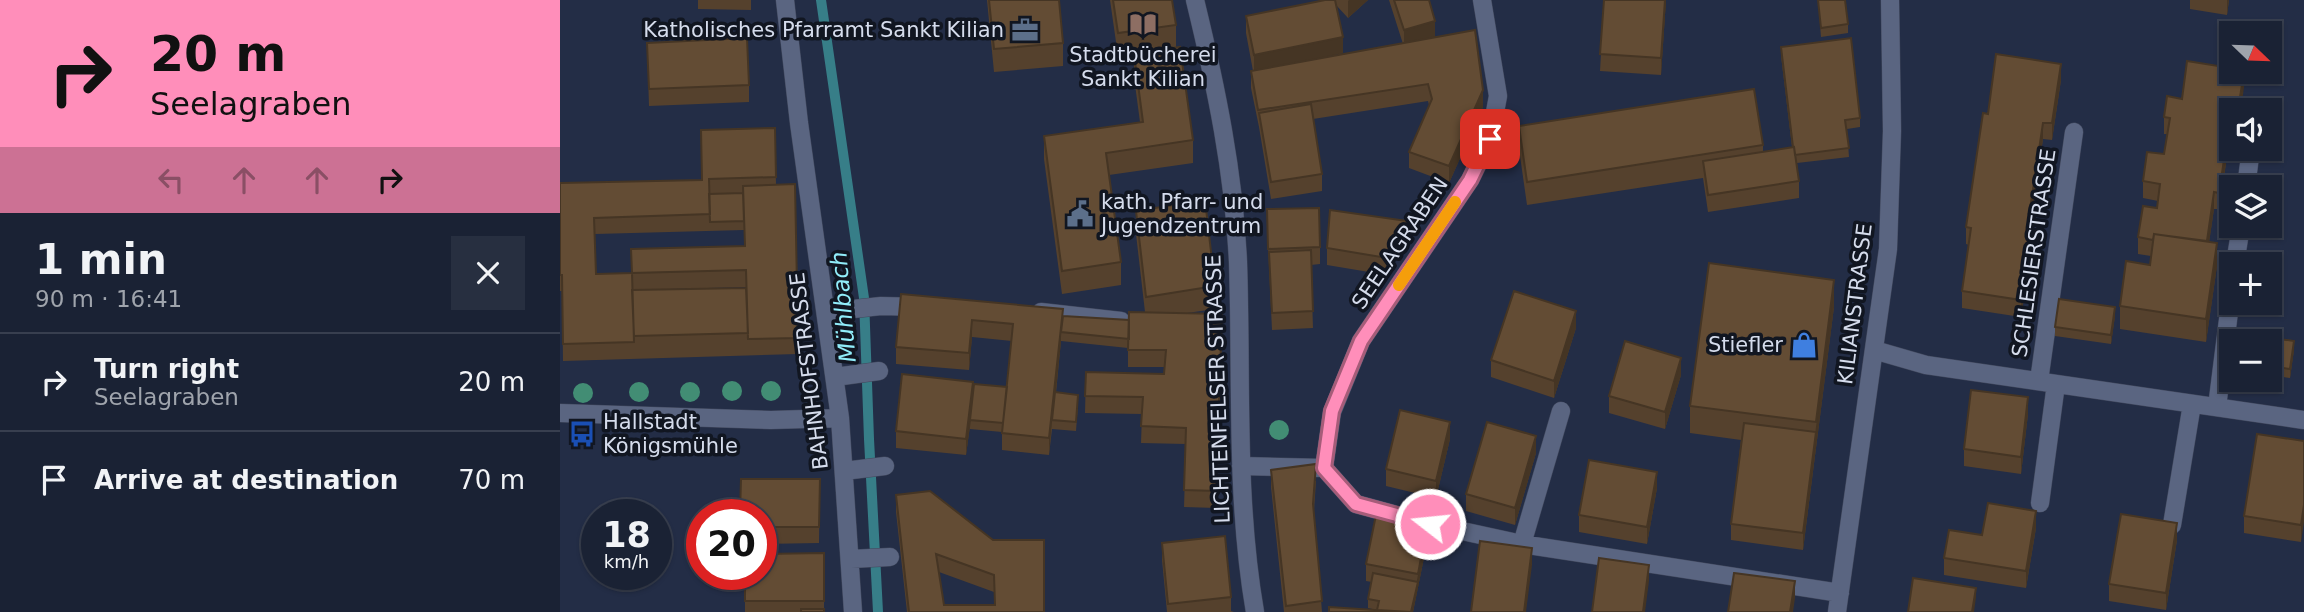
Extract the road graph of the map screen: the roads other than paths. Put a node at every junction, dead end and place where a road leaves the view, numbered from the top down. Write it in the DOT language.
graph roads {
  1 [pos="785,0"];
  2 [pos="1195,0"];
  3 [pos="1482,0"];
  4 [pos="1890,0"];
  5 [pos="2074,132"];
  6 [pos="946,307"];
  7 [pos="1023,310"];
  8 [pos="826,312"];
  9 [pos="2229,315"];
  10 [pos="1137,322"];
  11 [pos="1874,350"];
  12 [pos="870,372"];
  13 [pos="835,377"];
  14 [pos="2048,382"];
  15 [pos="2192,404"];
  16 [pos="2217,407"];
  17 [pos="1561,411"];
  18 [pos="560,413"];
  19 [pos="840,418"];
  20 [pos="2304,420"];
  21 [pos="1241,466"];
  22 [pos="876,467"];
  23 [pos="1324,468"];
  24 [pos="844,471"];
  25 [pos="2039,503"];
  26 [pos="2172,526"];
  27 [pos="1522,544"];
  28 [pos="1840,593"];
  29 [pos="853,612"];
  30 [pos="1255,612"];
  31 [pos="1837,612"];
  1 -- 8 [label="street, BAHNHOFSTRASSE"];
  2 -- 21 [label="street, LICHTENFELSER STRASSE"];
  3 -- 23 [label="street, SEELAGRABEN"];
  4 -- 11 [label="street, KILIANSTRASSE"];
  5 -- 14 [label="street, SCHLESIERSTRASSE"];
  6 -- 8 [label="street"];
  7 -- 10 [label="street"];
  8 -- 13 [label="street, BAHNHOFSTRASSE"];
  9 -- 16 [label="street"];
  11 -- 14 [label="street, SCHLESIERSTRASSE"];
  11 -- 28 [label="street, KILIANSTRASSE"];
  12 -- 13 [label="street"];
  13 -- 19 [label="street, BAHNHOFSTRASSE"];
  14 -- 15 [label="street, SCHLESIERSTRASSE"];
  14 -- 25 [label="street, SCHLESIERSTRASSE"];
  15 -- 16 [label="street, SCHLESIERSTRASSE"];
  15 -- 26 [label="street"];
  16 -- 20 [label="street, SCHLESIERSTRASSE"];
  17 -- 27 [label="street"];
  18 -- 19 [label="street"];
  19 -- 24 [label="street, BAHNHOFSTRASSE"];
  21 -- 23 [label="street"];
  21 -- 30 [label="street, LICHTENFELSER STRASSE"];
  22 -- 24 [label="street"];
  23 -- 27 [label="street"];
  24 -- 29 [label="street, BAHNHOFSTRASSE"];
  27 -- 28 [label="street"];
  28 -- 31 [label="street, KILIANSTRASSE"];
}
